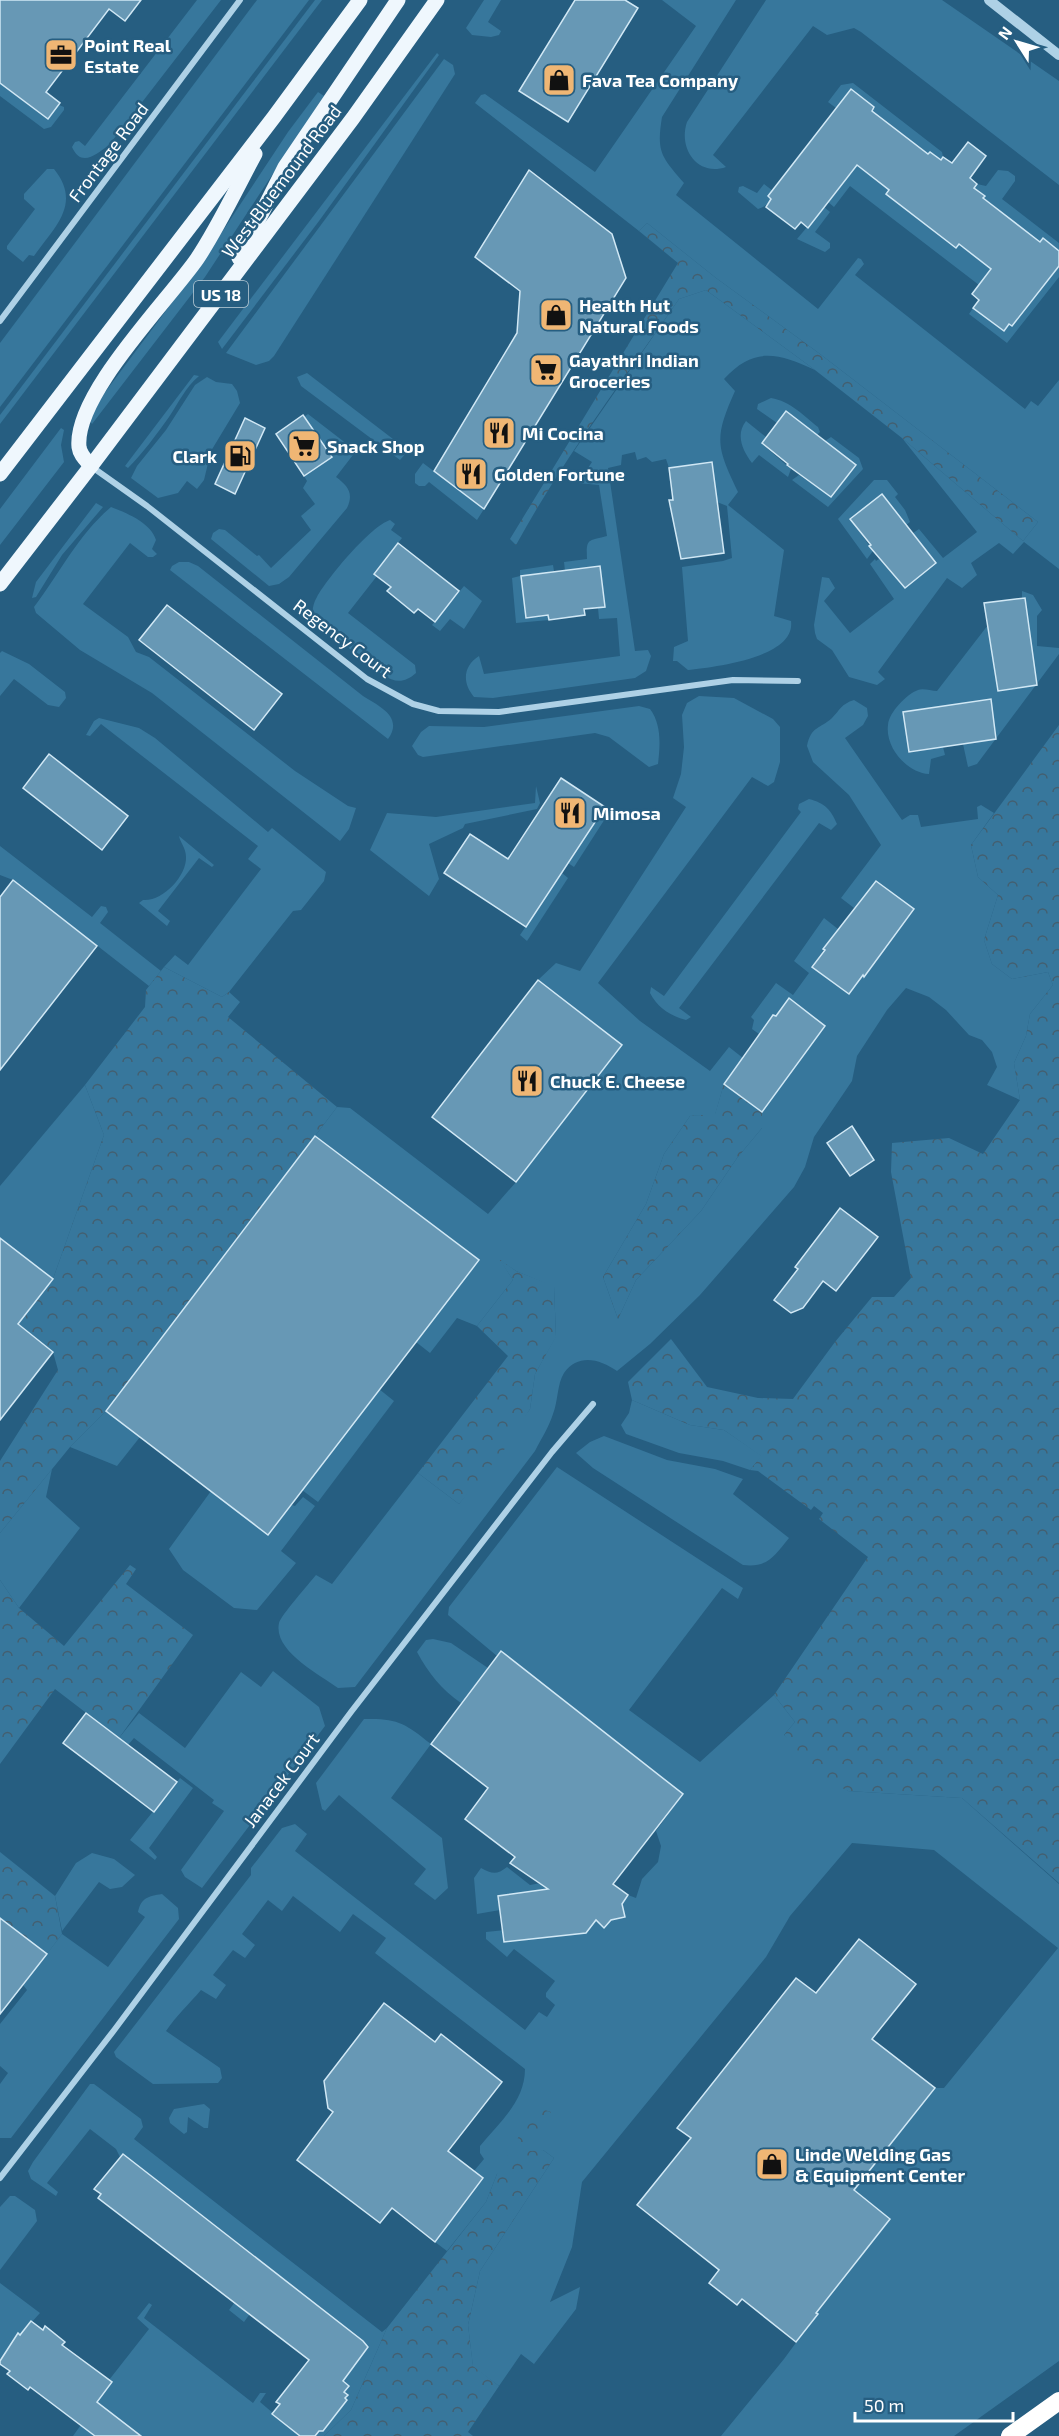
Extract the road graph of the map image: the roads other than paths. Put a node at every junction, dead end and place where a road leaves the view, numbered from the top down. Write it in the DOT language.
graph roads {
  1 [pos="240,0"];
  2 [pos="360,0"];
  3 [pos="398,0"];
  4 [pos="437,0"];
  5 [pos="989,0"];
  6 [pos="1059,55"];
  7 [pos="274,117"];
  8 [pos="220,296"];
  9 [pos="0,321"];
  10 [pos="91,466"];
  11 [pos="0,474"];
  12 [pos="0,584"];
  13 [pos="798,681"];
  14 [pos="593,1404"];
  15 [pos="0,2178"];
  16 [pos="1059,2401"];
  17 [pos="1010,2436"];
  1 -- 9 [label="street, Frontage Road"];
  2 -- 7 [label="main road"];
  3 -- 8 [label="main road"];
  4 -- 8 [label="main road, West Bluemound Road / US 18"];
  5 -- 6 [label="street"];
  7 -- 10 [label="main road"];
  7 -- 11 [label="main road"];
  8 -- 10 [label="main road, West Bluemound Road / US 18"];
  10 -- 12 [label="main road, West Bluemound Road / US 18"];
  10 -- 13 [label="street, Regency Court"];
  14 -- 15 [label="street, Janacek Court"];
  16 -- 17 [label="highway"];
}
